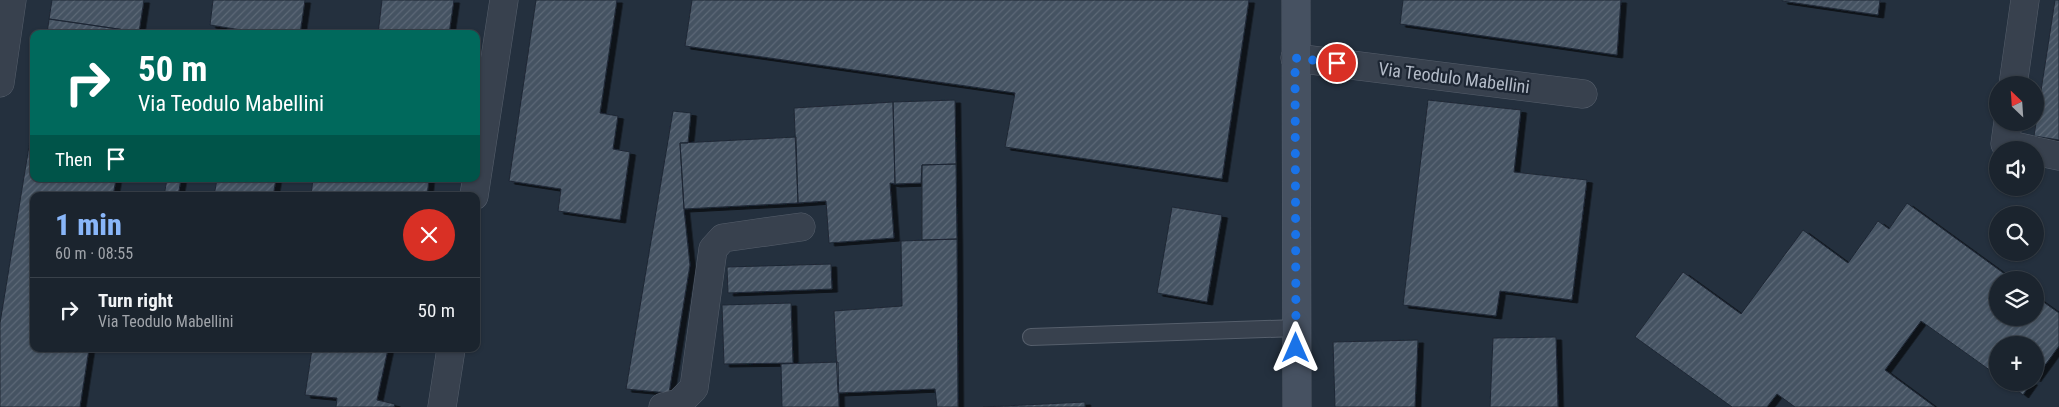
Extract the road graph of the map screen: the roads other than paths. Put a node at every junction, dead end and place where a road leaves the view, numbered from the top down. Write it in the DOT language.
graph roads {
  1 [pos="12,0"];
  2 [pos="504,0"];
  3 [pos="1296,0"];
  4 [pos="2025,0"];
  5 [pos="1295,58"];
  6 [pos="2014,76"];
  7 [pos="0,83"];
  8 [pos="1584,94"];
  9 [pos="2006,133"];
  10 [pos="2019,141"];
  11 [pos="2044,152"];
  12 [pos="2059,156"];
  13 [pos="480,157"];
  14 [pos="801,227"];
  15 [pos="1296,328"];
  16 [pos="1032,336"];
  17 [pos="451,352"];
  18 [pos="442,407"];
  19 [pos="663,407"];
  20 [pos="1297,407"];
  1 -- 7 [label="street"];
  2 -- 13 [label="street"];
  3 -- 5 [label="street"];
  4 -- 6 [label="street"];
  5 -- 8 [label="street, Via Teodulo Mabellini"];
  5 -- 15 [label="street"];
  9 -- 10 [label="street"];
  11 -- 12 [label="street"];
  14 -- 19 [label="street"];
  15 -- 16 [label="lane"];
  15 -- 20 [label="street"];
  17 -- 18 [label="street"];
}
